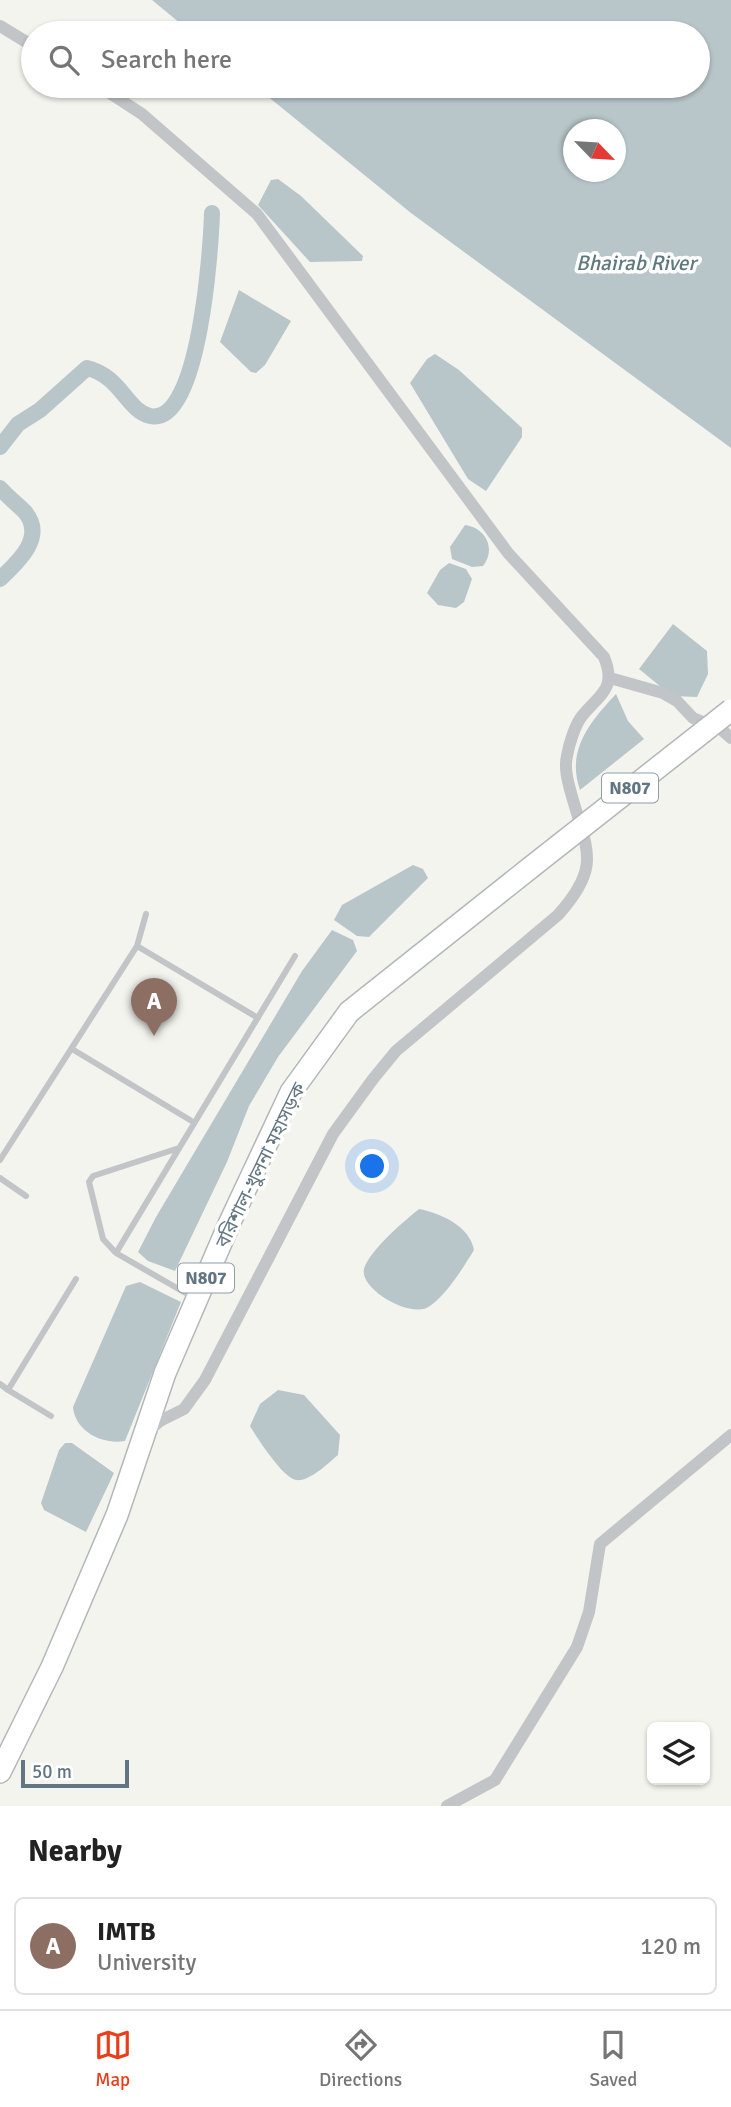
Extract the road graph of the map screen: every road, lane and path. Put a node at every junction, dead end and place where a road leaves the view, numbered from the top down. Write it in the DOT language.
graph roads {
  1 [pos="0,26"];
  2 [pos="21,39"];
  3 [pos="117,98"];
  4 [pos="610,678"];
  5 [pos="731,709"];
  6 [pos="731,738"];
  7 [pos="146,914"];
  8 [pos="137,946"];
  9 [pos="295,956"];
  10 [pos="258,1018"];
  11 [pos="72,1049"];
  12 [pos="190,1120"];
  13 [pos="179,1148"];
  14 [pos="0,1160"];
  15 [pos="0,1178"];
  16 [pos="26,1196"];
  17 [pos="116,1253"];
  18 [pos="76,1279"];
  19 [pos="189,1295"];
  20 [pos="0,1384"];
  21 [pos="8,1390"];
  22 [pos="51,1416"];
  23 [pos="144,1434"];
  24 [pos="731,1435"];
  25 [pos="0,1772"];
  26 [pos="447,1806"];
  1 -- 2 [label="street"];
  3 -- 4 [label="street"];
  4 -- 6 [label="street"];
  4 -- 23 [label="street"];
  5 -- 23 [label="highway, বরিশাল-খুলনা মহাসড়ক / N807, bridge"];
  7 -- 8 [label="lane"];
  8 -- 10 [label="lane"];
  8 -- 11 [label="lane"];
  9 -- 10 [label="lane"];
  10 -- 13 [label="lane"];
  11 -- 12 [label="lane"];
  11 -- 14 [label="lane"];
  13 -- 17 [label="lane"];
  13 -- 17 [label="lane"];
  15 -- 16 [label="lane"];
  17 -- 19 [label="lane"];
  18 -- 21 [label="lane"];
  20 -- 21 [label="lane"];
  21 -- 22 [label="lane"];
  23 -- 25 [label="highway, বরিশাল-খুলনা মহাসড়ক / N807"];
  24 -- 26 [label="street"];
}
